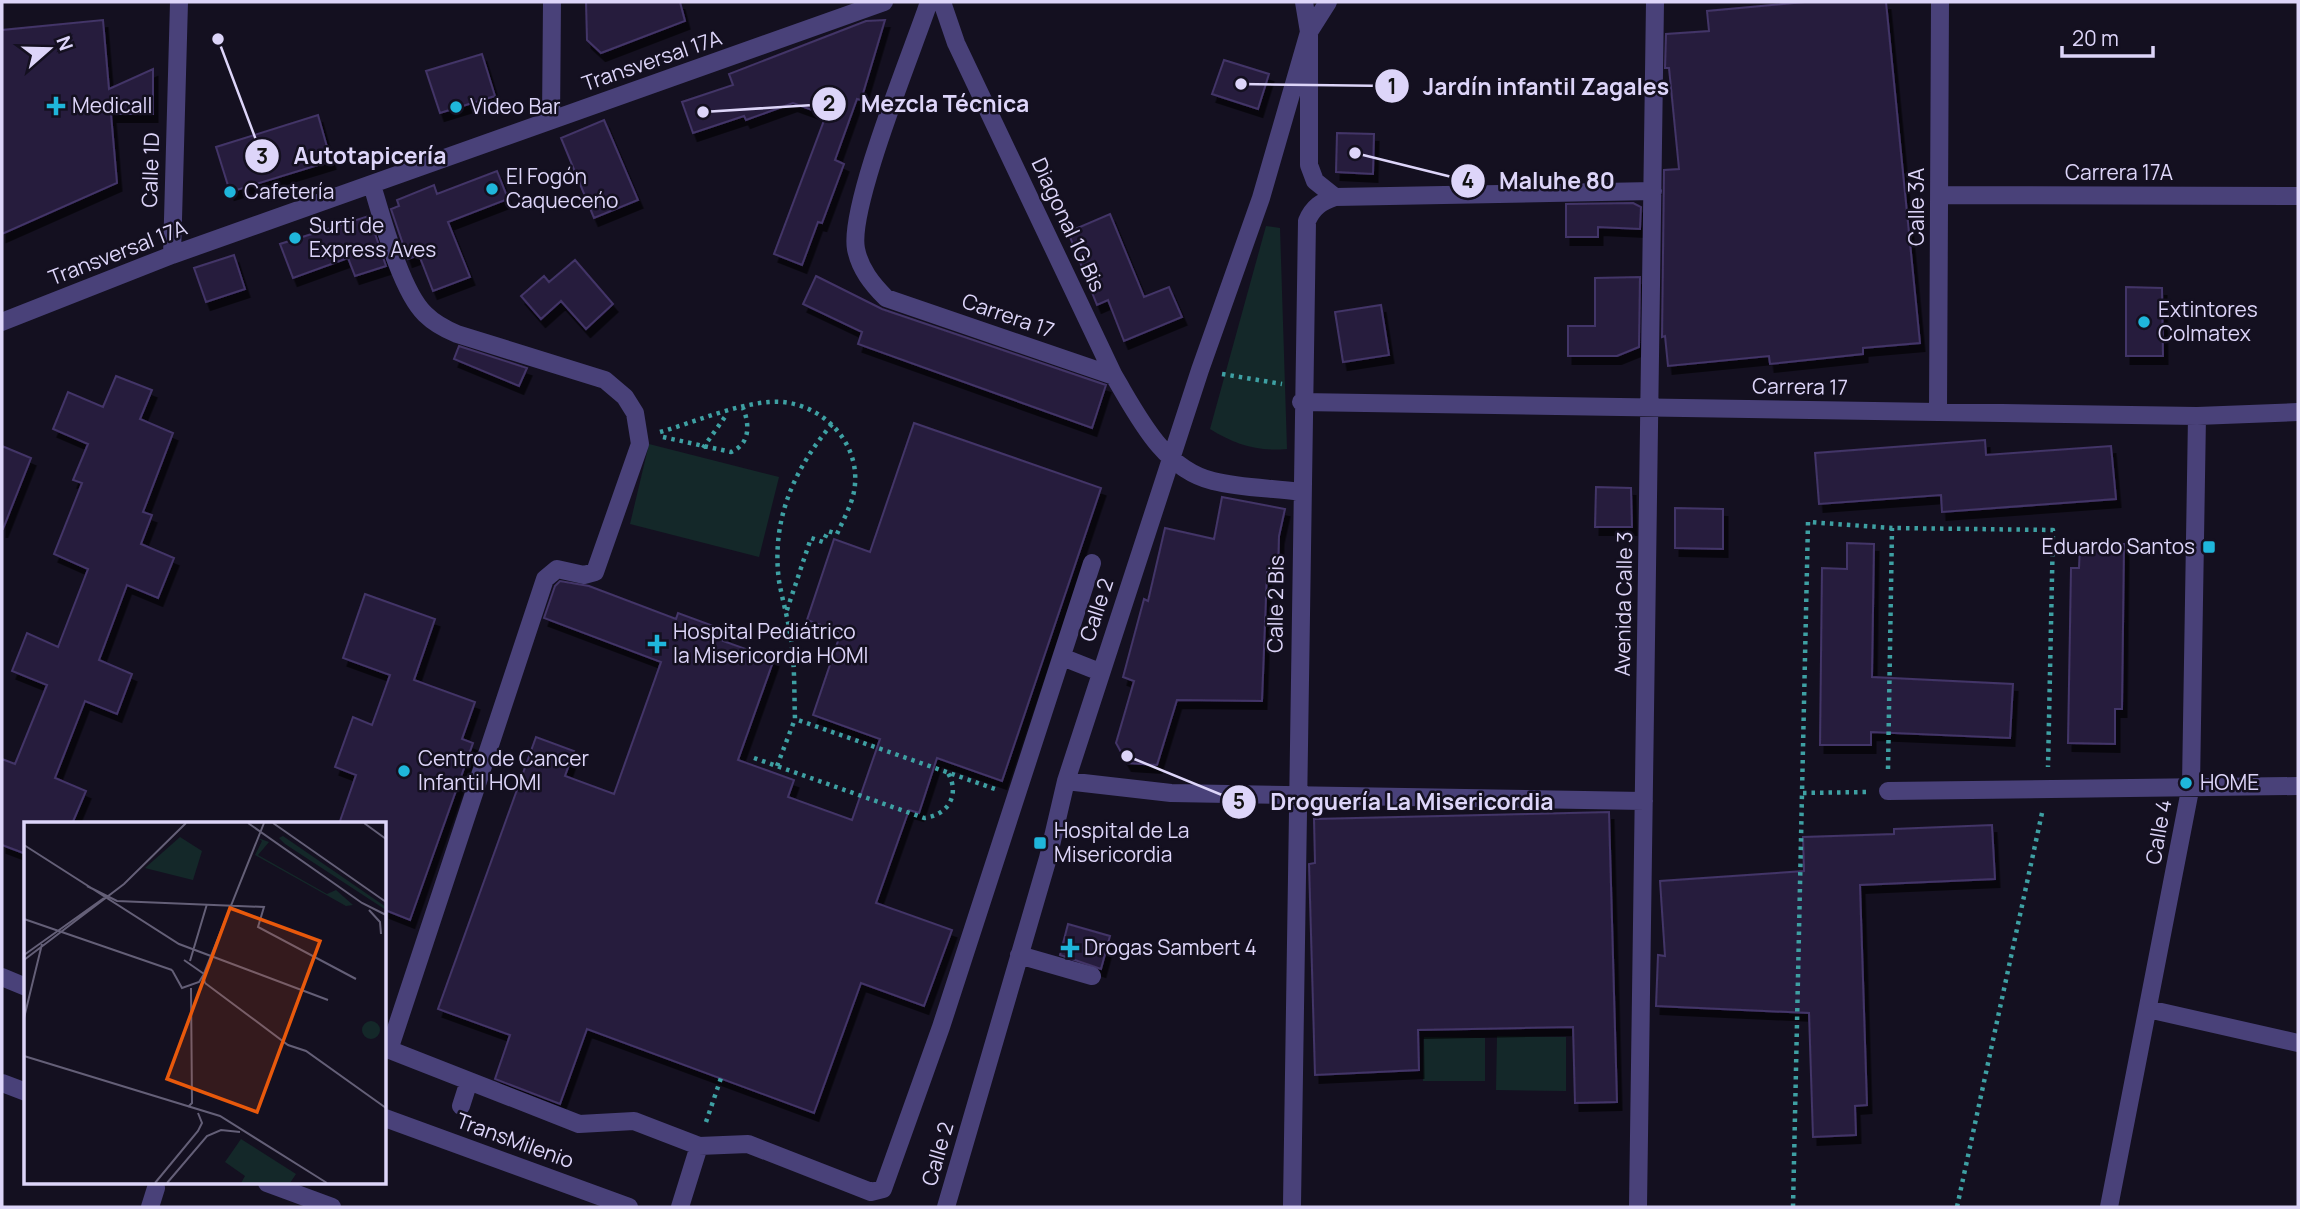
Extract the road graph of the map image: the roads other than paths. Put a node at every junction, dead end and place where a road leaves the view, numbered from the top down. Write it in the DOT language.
graph roads {
  1 [pos="179,2"];
  2 [pos="552,2"];
  3 [pos="884,2"];
  4 [pos="929,2"];
  5 [pos="942,2"];
  6 [pos="1304,2"];
  7 [pos="1328,2"];
  8 [pos="1655,2"];
  9 [pos="1940,2"];
  10 [pos="1309,32"];
  11 [pos="551,120"];
  12 [pos="372,185"];
  13 [pos="1653,191"];
  14 [pos="1940,195"];
  15 [pos="2298,196"];
  16 [pos="1335,197"];
  17 [pos="172,255"];
  18 [pos="2,323"];
  19 [pos="1114,376"];
  20 [pos="1302,395"];
  21 [pos="1650,407"];
  22 [pos="1938,412"];
  23 [pos="2298,412"];
  24 [pos="2197,416"];
  25 [pos="1171,458"];
  26 [pos="1300,492"];
  27 [pos="1093,563"];
  28 [pos="1062,657"];
  29 [pos="1100,672"];
  30 [pos="1066,781"];
  31 [pos="2191,785"];
  32 [pos="2298,786"];
  33 [pos="1888,791"];
  34 [pos="1296,797"];
  35 [pos="1644,801"];
  36 [pos="1019,955"];
  37 [pos="1093,976"];
  38 [pos="2,977"];
  39 [pos="24,986"];
  40 [pos="2148,1010"];
  41 [pos="2298,1043"];
  42 [pos="387,1049"];
  43 [pos="469,1081"];
  44 [pos="2,1083"];
  45 [pos="24,1091"];
  46 [pos="461,1106"];
  47 [pos="387,1119"];
  48 [pos="699,1146"];
  49 [pos="270,1184"];
  50 [pos="156,1188"];
  51 [pos="1292,1205"];
  52 [pos="150,1207"];
  53 [pos="332,1207"];
  54 [pos="629,1207"];
  55 [pos="680,1207"];
  56 [pos="946,1207"];
  57 [pos="1638,1207"];
  58 [pos="2109,1207"];
  1 -- 17 [label="street, Calle 1D"];
  2 -- 11 [label="street"];
  3 -- 11 [label="street, Transversal 17A"];
  4 -- 19 [label="street, Carrera 17"];
  5 -- 19 [label="street, Diagonal 1G Bis"];
  6 -- 10 [label="street"];
  7 -- 10 [label="street"];
  8 -- 13 [label="street, Avenida Calle 3"];
  9 -- 14 [label="street, Calle 3A"];
  10 -- 16 [label="street"];
  10 -- 25 [label="street, Calle 2"];
  11 -- 12 [label="street, Transversal 17A"];
  12 -- 17 [label="street, Transversal 17A"];
  12 -- 42 [label="street"];
  13 -- 16 [label="street"];
  13 -- 21 [label="street, Avenida Calle 3"];
  14 -- 15 [label="street, Carrera 17A"];
  14 -- 22 [label="street, Calle 3A"];
  16 -- 20 [label="street, Calle 2 Bis"];
  17 -- 18 [label="street, Transversal 17A"];
  19 -- 25 [label="street, Diagonal 1G Bis"];
  20 -- 21 [label="street, Carrera 17"];
  20 -- 26 [label="street, Calle 2 Bis"];
  21 -- 22 [label="street, Carrera 17"];
  21 -- 35 [label="street, Avenida Calle 3"];
  22 -- 24 [label="street, Carrera 17"];
  23 -- 24 [label="street, Carrera 17"];
  24 -- 31 [label="street, Calle 4"];
  25 -- 26 [label="street"];
  25 -- 29 [label="street, Calle 2"];
  26 -- 34 [label="street, Calle 2 Bis"];
  27 -- 28 [label="street"];
  28 -- 29 [label="street"];
  28 -- 48 [label="street"];
  29 -- 30 [label="street, Calle 2"];
  30 -- 34 [label="street"];
  30 -- 36 [label="street, Calle 2"];
  31 -- 32 [label="street"];
  31 -- 33 [label="street"];
  31 -- 40 [label="street, Calle 4"];
  34 -- 35 [label="street"];
  34 -- 51 [label="street, Calle 2 Bis"];
  35 -- 57 [label="street, Avenida Calle 3"];
  36 -- 37 [label="street"];
  36 -- 56 [label="street, Calle 2"];
  38 -- 39 [label="street"];
  40 -- 41 [label="street"];
  40 -- 58 [label="street, Calle 4"];
  42 -- 43 [label="street"];
  43 -- 46 [label="street"];
  43 -- 48 [label="street"];
  44 -- 45 [label="street"];
  47 -- 54 [label="street, TransMilenio"];
  48 -- 55 [label="street"];
  49 -- 53 [label="street"];
  50 -- 52 [label="street"];
}
